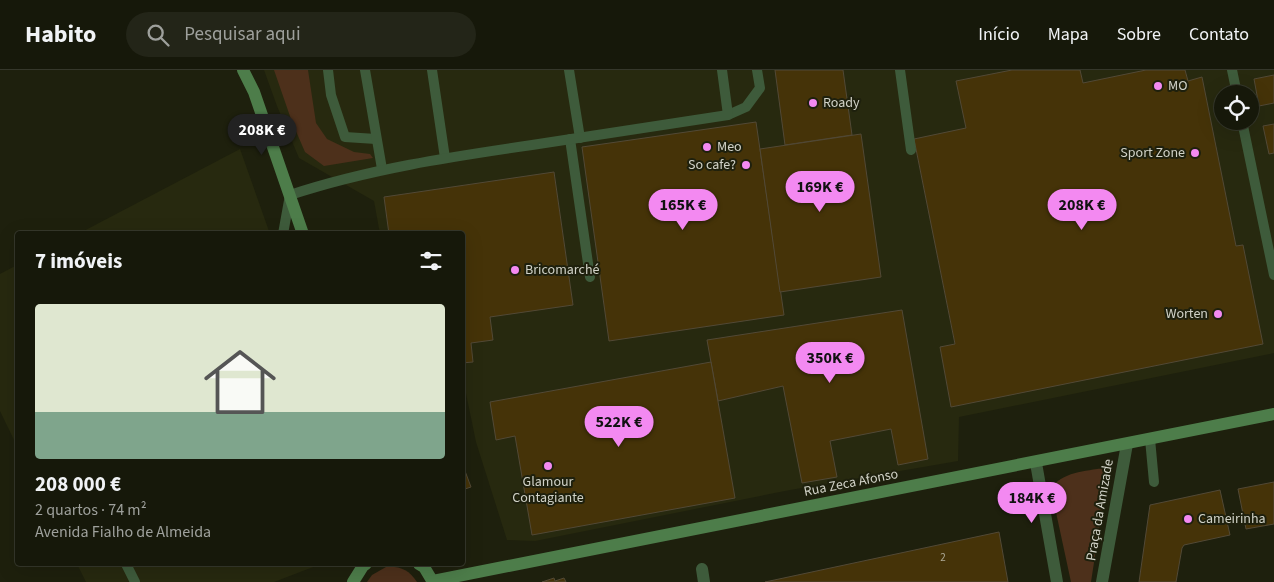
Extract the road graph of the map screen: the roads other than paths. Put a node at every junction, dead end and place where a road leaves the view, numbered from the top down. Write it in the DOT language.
graph roads {
  1 [pos="243,70"];
  2 [pos="328,70"];
  3 [pos="365,70"];
  4 [pos="432,70"];
  5 [pos="569,70"];
  6 [pos="722,70"];
  7 [pos="756,70"];
  8 [pos="900,70"];
  9 [pos="1232,70"];
  10 [pos="1235,85"];
  11 [pos="728,115"];
  12 [pos="1244,130"];
  13 [pos="575,138"];
  14 [pos="376,139"];
  15 [pos="911,150"];
  16 [pos="445,158"];
  17 [pos="382,169"];
  18 [pos="290,195"];
  19 [pos="284,231"];
  20 [pos="302,231"];
  21 [pos="1274,275"];
  22 [pos="590,278"];
  23 [pos="1274,414"];
  24 [pos="1150,439"];
  25 [pos="1127,444"];
  26 [pos="1036,463"];
  27 [pos="1154,482"];
  28 [pos="127,566"];
  29 [pos="364,566"];
  30 [pos="423,566"];
  31 [pos="702,569"];
  32 [pos="352,581"];
  33 [pos="135,582"];
  34 [pos="433,582"];
  35 [pos="704,582"];
  36 [pos="1057,582"];
  37 [pos="1102,582"];
  1 -- 18 [label="main road"];
  2 -- 14 [label="lane"];
  3 -- 14 [label="lane"];
  4 -- 16 [label="lane"];
  5 -- 13 [label="lane"];
  6 -- 11 [label="lane"];
  7 -- 11 [label="lane"];
  8 -- 15 [label="lane"];
  9 -- 10 [label="lane"];
  11 -- 13 [label="lane"];
  12 -- 21 [label="lane"];
  13 -- 16 [label="lane"];
  13 -- 22 [label="lane"];
  14 -- 17 [label="lane"];
  16 -- 17 [label="lane"];
  17 -- 18 [label="lane"];
  18 -- 19 [label="lane"];
  18 -- 20 [label="main road"];
  23 -- 24 [label="main road, Rua Zeca Afonso"];
  24 -- 25 [label="main road, Rua Zeca Afonso"];
  24 -- 27 [label="lane"];
  25 -- 26 [label="main road, Rua Zeca Afonso"];
  25 -- 37 [label="street, Praça da Amizade"];
  26 -- 34 [label="main road, Rua Zeca Afonso"];
  26 -- 36 [label="street"];
  28 -- 33 [label="lane"];
  29 -- 32 [label="main road"];
  30 -- 34 [label="main road"];
  31 -- 35 [label="street"];
}
